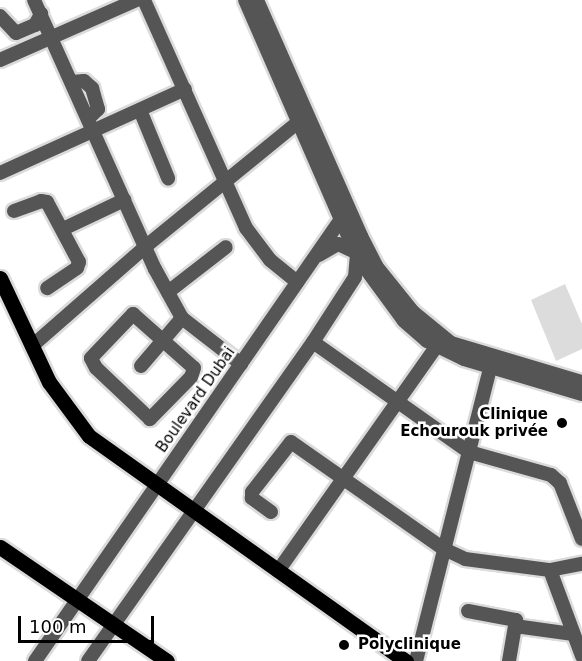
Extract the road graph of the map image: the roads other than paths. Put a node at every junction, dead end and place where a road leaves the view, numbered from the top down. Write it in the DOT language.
graph roads {
  1 [pos="34,0"];
  2 [pos="137,0"];
  3 [pos="144,0"];
  4 [pos="245,0"];
  5 [pos="257,0"];
  6 [pos="41,14"];
  7 [pos="0,17"];
  8 [pos="51,37"];
  9 [pos="0,60"];
  10 [pos="185,89"];
  11 [pos="140,110"];
  12 [pos="303,119"];
  13 [pos="94,132"];
  14 [pos="0,173"];
  15 [pos="168,178"];
  16 [pos="226,182"];
  17 [pos="124,200"];
  18 [pos="14,211"];
  19 [pos="341,219"];
  20 [pos="63,229"];
  21 [pos="360,234"];
  22 [pos="145,247"];
  23 [pos="226,247"];
  24 [pos="357,253"];
  25 [pos="307,268"];
  26 [pos="366,271"];
  27 [pos="0,278"];
  28 [pos="297,282"];
  29 [pos="47,288"];
  30 [pos="168,292"];
  31 [pos="182,318"];
  32 [pos="165,339"];
  33 [pos="313,342"];
  34 [pos="439,342"];
  35 [pos="32,346"];
  36 [pos="492,362"];
  37 [pos="241,364"];
  38 [pos="141,366"];
  39 [pos="582,382"];
  40 [pos="582,394"];
  41 [pos="398,403"];
  42 [pos="469,452"];
  43 [pos="345,481"];
  44 [pos="157,486"];
  45 [pos="193,510"];
  46 [pos="271,512"];
  47 [pos="582,539"];
  48 [pos="0,546"];
  49 [pos="444,549"];
  50 [pos="582,564"];
  51 [pos="550,570"];
  52 [pos="278,571"];
  53 [pos="78,599"];
  54 [pos="468,611"];
  55 [pos="114,624"];
  56 [pos="515,626"];
  57 [pos="573,634"];
  58 [pos="582,656"];
  59 [pos="35,661"];
  60 [pos="88,661"];
  61 [pos="167,661"];
  62 [pos="406,661"];
  63 [pos="416,661"];
  64 [pos="509,661"];
  1 -- 6 [label="street"];
  2 -- 8 [label="street"];
  3 -- 10 [label="street"];
  4 -- 12 [label="street"];
  5 -- 12 [label="street"];
  6 -- 7 [label="street"];
  6 -- 8 [label="street"];
  8 -- 9 [label="street"];
  8 -- 13 [label="street"];
  10 -- 11 [label="street"];
  10 -- 16 [label="street"];
  11 -- 13 [label="street"];
  11 -- 15 [label="street"];
  12 -- 16 [label="street"];
  12 -- 19 [label="street"];
  12 -- 21 [label="street"];
  13 -- 14 [label="street"];
  13 -- 17 [label="street"];
  16 -- 22 [label="street"];
  16 -- 28 [label="street"];
  17 -- 20 [label="street"];
  17 -- 22 [label="street"];
  18 -- 20 [label="street"];
  19 -- 24 [label="street"];
  19 -- 25 [label="street, Boulevard Dubai"];
  20 -- 29 [label="street"];
  21 -- 24 [label="street"];
  21 -- 26 [label="street"];
  22 -- 30 [label="street"];
  22 -- 35 [label="street"];
  23 -- 30 [label="street"];
  24 -- 25 [label="street"];
  24 -- 26 [label="street"];
  25 -- 28 [label="street, Boulevard Dubai"];
  26 -- 33 [label="street"];
  26 -- 34 [label="street"];
  27 -- 35 [label="main road"];
  28 -- 37 [label="street, Boulevard Dubai"];
  30 -- 31 [label="street"];
  31 -- 32 [label="street"];
  31 -- 37 [label="street"];
  32 -- 32 [label="street"];
  32 -- 38 [label="street"];
  33 -- 41 [label="street"];
  33 -- 45 [label="street"];
  34 -- 36 [label="street"];
  34 -- 41 [label="street"];
  35 -- 44 [label="main road"];
  36 -- 39 [label="street"];
  36 -- 40 [label="street"];
  36 -- 42 [label="street"];
  37 -- 44 [label="street, Boulevard Dubai"];
  41 -- 42 [label="street"];
  41 -- 43 [label="street"];
  42 -- 47 [label="street"];
  42 -- 49 [label="street"];
  43 -- 46 [label="street"];
  43 -- 49 [label="street"];
  43 -- 52 [label="street"];
  44 -- 45 [label="main road"];
  44 -- 53 [label="street, Boulevard Dubai"];
  45 -- 52 [label="main road"];
  45 -- 55 [label="street"];
  48 -- 53 [label="main road"];
  49 -- 51 [label="street"];
  49 -- 63 [label="street"];
  50 -- 51 [label="street"];
  51 -- 57 [label="street"];
  52 -- 62 [label="main road"];
  53 -- 55 [label="main road"];
  53 -- 59 [label="street, Boulevard Dubai"];
  54 -- 56 [label="street"];
  55 -- 60 [label="street"];
  55 -- 61 [label="main road"];
  56 -- 57 [label="street"];
  56 -- 64 [label="street"];
  57 -- 58 [label="street"];
}
